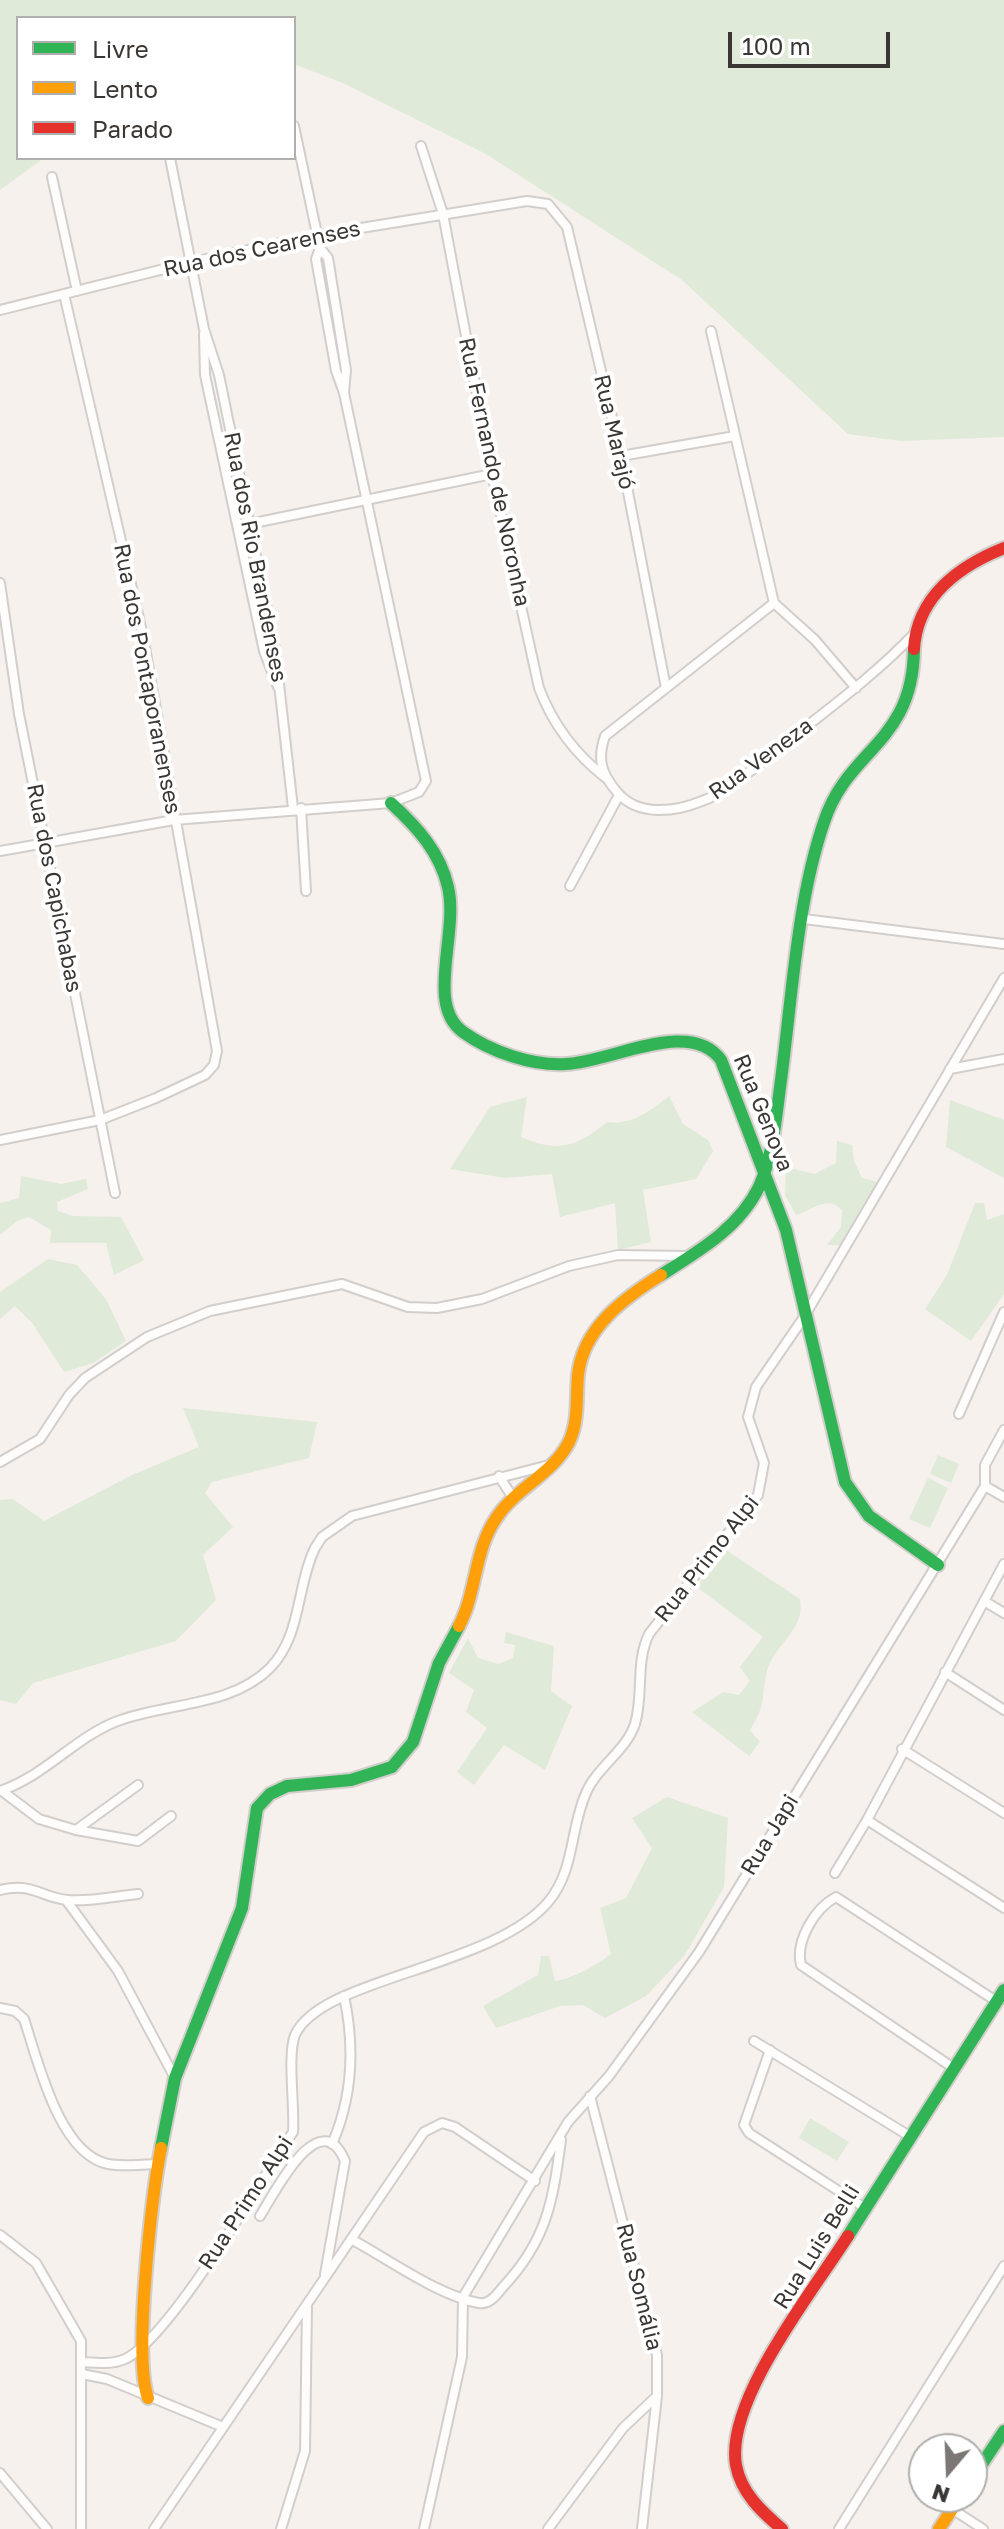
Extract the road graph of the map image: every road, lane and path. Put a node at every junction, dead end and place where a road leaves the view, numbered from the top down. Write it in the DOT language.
graph roads {
  1 [pos="296,135"];
  2 [pos="421,146"];
  3 [pos="170,160"];
  4 [pos="52,177"];
  5 [pos="527,201"];
  6 [pos="443,214"];
  7 [pos="318,235"];
  8 [pos="192,262"];
  9 [pos="77,291"];
  10 [pos="64,294"];
  11 [pos="0,310"];
  12 [pos="204,329"];
  13 [pos="711,331"];
  14 [pos="735,436"];
  15 [pos="621,456"];
  16 [pos="492,474"];
  17 [pos="365,499"];
  18 [pos="249,524"];
  19 [pos="1004,548"];
  20 [pos="0,583"];
  21 [pos="774,603"];
  22 [pos="916,632"];
  23 [pos="666,688"];
  24 [pos="856,688"];
  25 [pos="283,697"];
  26 [pos="606,778"];
  27 [pos="619,795"];
  28 [pos="391,803"];
  29 [pos="297,808"];
  30 [pos="174,820"];
  31 [pos="45,842"];
  32 [pos="0,851"];
  33 [pos="570,886"];
  34 [pos="306,891"];
  35 [pos="804,919"];
  36 [pos="1004,944"];
  37 [pos="1004,978"];
  38 [pos="1004,1059"];
  39 [pos="950,1069"];
  40 [pos="100,1120"];
  41 [pos="0,1140"];
  42 [pos="765,1171"];
  43 [pos="115,1193"];
  44 [pos="688,1256"];
  45 [pos="1004,1312"];
  46 [pos="804,1317"];
  47 [pos="959,1414"];
  48 [pos="1004,1430"];
  49 [pos="0,1462"];
  50 [pos="549,1465"];
  51 [pos="499,1476"];
  52 [pos="985,1486"];
  53 [pos="1004,1497"];
  54 [pos="513,1498"];
  55 [pos="1004,1564"];
  56 [pos="938,1565"];
  57 [pos="984,1601"];
  58 [pos="1004,1613"];
  59 [pos="945,1672"];
  60 [pos="1004,1710"];
  61 [pos="902,1749"];
  62 [pos="138,1785"];
  63 [pos="1,1791"];
  64 [pos="1004,1813"];
  65 [pos="171,1816"];
  66 [pos="867,1820"];
  67 [pos="76,1830"];
  68 [pos="835,1873"];
  69 [pos="0,1890"];
  70 [pos="138,1894"];
  71 [pos="66,1900"];
  72 [pos="1004,1908"];
  73 [pos="1004,1990"];
  74 [pos="344,1996"];
  75 [pos="996,2001"];
  76 [pos="0,2008"];
  77 [pos="754,2041"];
  78 [pos="770,2050"];
  79 [pos="955,2069"];
  80 [pos="175,2078"];
  81 [pos="590,2096"];
  82 [pos="911,2137"];
  83 [pos="561,2138"];
  84 [pos="332,2144"];
  85 [pos="158,2164"];
  86 [pos="535,2181"];
  87 [pos="865,2208"];
  88 [pos="260,2216"];
  89 [pos="0,2235"];
  90 [pos="351,2239"];
  91 [pos="1004,2266"];
  92 [pos="325,2275"];
  93 [pos="463,2297"];
  94 [pos="307,2305"];
  95 [pos="142,2346"];
  96 [pos="82,2362"];
  97 [pos="82,2374"];
  98 [pos="657,2396"];
  99 [pos="148,2398"];
  100 [pos="223,2427"];
  101 [pos="1003,2436"];
  102 [pos="988,2457"];
  103 [pos="0,2473"];
  104 [pos="958,2513"];
  105 [pos="47,2529"];
  106 [pos="81,2529"];
  107 [pos="154,2529"];
  108 [pos="281,2529"];
  109 [pos="424,2529"];
  110 [pos="548,2529"];
  111 [pos="642,2529"];
  112 [pos="782,2529"];
  113 [pos="839,2529"];
  114 [pos="983,2529"];
  1 -- 7 [label="street"];
  2 -- 6 [label="street, Rua Fernando de Noronha"];
  3 -- 8 [label="street"];
  4 -- 9 [label="street"];
  5 -- 6 [label="street, Rua dos Cearenses"];
  5 -- 15 [label="street, Rua Marajó"];
  6 -- 7 [label="street, Rua dos Cearenses"];
  6 -- 16 [label="street, Rua Fernando de Noronha"];
  7 -- 8 [label="street, Rua dos Cearenses"];
  7 -- 17 [label="street"];
  8 -- 9 [label="street, Rua dos Cearenses"];
  8 -- 12 [label="street"];
  9 -- 10 [label="street, Rua dos Cearenses"];
  10 -- 11 [label="street, Rua dos Cearenses"];
  10 -- 30 [label="street, Rua dos Pontaporanenses"];
  12 -- 18 [label="street, Rua dos Rio Brandenses"];
  12 -- 25 [label="street, Rua dos Rio Brandenses"];
  13 -- 14 [label="street"];
  14 -- 15 [label="street"];
  14 -- 21 [label="street"];
  15 -- 23 [label="street, Rua Marajó"];
  16 -- 17 [label="street"];
  16 -- 26 [label="street, Rua Fernando de Noronha"];
  17 -- 18 [label="street"];
  17 -- 28 [label="street"];
  18 -- 25 [label="street, Rua dos Rio Brandenses"];
  19 -- 22 [label="street"];
  20 -- 31 [label="street, Rua dos Capichabas"];
  21 -- 23 [label="street"];
  21 -- 24 [label="street"];
  22 -- 24 [label="street, Rua Veneza"];
  22 -- 35 [label="street"];
  23 -- 26 [label="street"];
  24 -- 27 [label="street, Rua Veneza"];
  25 -- 29 [label="street"];
  26 -- 27 [label="street"];
  27 -- 33 [label="street"];
  28 -- 29 [label="street"];
  28 -- 42 [label="street, Rua Genova"];
  29 -- 30 [label="street"];
  29 -- 34 [label="street"];
  30 -- 31 [label="street"];
  30 -- 40 [label="street, Rua dos Pontaporanenses"];
  31 -- 32 [label="street"];
  31 -- 40 [label="street, Rua dos Capichabas"];
  35 -- 36 [label="street"];
  35 -- 42 [label="street"];
  37 -- 39 [label="street, Rua Primo Alpi"];
  38 -- 39 [label="street"];
  39 -- 46 [label="street, Rua Primo Alpi"];
  40 -- 41 [label="street"];
  40 -- 43 [label="street, Rua dos Capichabas"];
  42 -- 44 [label="street"];
  42 -- 46 [label="street, Rua Genova"];
  44 -- 49 [label="street"];
  44 -- 50 [label="street"];
  45 -- 47 [label="street"];
  46 -- 56 [label="street, Rua Genova"];
  46 -- 74 [label="street, Rua Primo Alpi"];
  48 -- 52 [label="street, Rua Japi"];
  50 -- 51 [label="street"];
  50 -- 54 [label="street"];
  51 -- 54 [label="street"];
  51 -- 63 [label="street"];
  52 -- 53 [label="street"];
  52 -- 56 [label="street, Rua Japi"];
  54 -- 80 [label="street"];
  55 -- 57 [label="street"];
  56 -- 81 [label="street, Rua Japi"];
  57 -- 58 [label="street"];
  57 -- 59 [label="street"];
  59 -- 60 [label="street"];
  59 -- 61 [label="street"];
  61 -- 64 [label="street"];
  61 -- 66 [label="street"];
  62 -- 67 [label="street"];
  63 -- 67 [label="street"];
  65 -- 67 [label="street"];
  66 -- 68 [label="street"];
  66 -- 72 [label="street"];
  69 -- 71 [label="street"];
  70 -- 71 [label="street"];
  71 -- 80 [label="street"];
  73 -- 75 [label="street, Rua Luis Belli"];
  74 -- 84 [label="street"];
  74 -- 95 [label="street, Rua Primo Alpi"];
  75 -- 79 [label="street, Rua Luis Belli"];
  75 -- 79 [label="street"];
  76 -- 85 [label="street"];
  77 -- 78 [label="street"];
  78 -- 82 [label="street"];
  78 -- 87 [label="street"];
  79 -- 82 [label="street, Rua Luis Belli"];
  80 -- 85 [label="street"];
  81 -- 83 [label="street, Rua Japi"];
  81 -- 98 [label="street, Rua Somália"];
  82 -- 87 [label="street, Rua Luis Belli"];
  83 -- 86 [label="street, Rua Japi"];
  83 -- 93 [label="street"];
  84 -- 88 [label="street"];
  84 -- 92 [label="street"];
  85 -- 95 [label="street"];
  86 -- 90 [label="street"];
  86 -- 93 [label="street, Rua Japi"];
  87 -- 112 [label="street, Rua Luis Belli"];
  89 -- 96 [label="street"];
  90 -- 92 [label="street"];
  90 -- 93 [label="street"];
  91 -- 113 [label="street"];
  92 -- 94 [label="street"];
  93 -- 109 [label="street"];
  94 -- 100 [label="street"];
  94 -- 108 [label="street"];
  95 -- 96 [label="street, Rua Primo Alpi"];
  95 -- 99 [label="street"];
  96 -- 97 [label="street"];
  97 -- 99 [label="street"];
  97 -- 106 [label="street"];
  98 -- 110 [label="street"];
  98 -- 111 [label="street, Rua Somália"];
  99 -- 100 [label="street"];
  100 -- 107 [label="street"];
  101 -- 102 [label="street"];
  103 -- 105 [label="street"];
  104 -- 114 [label="street"];
}
